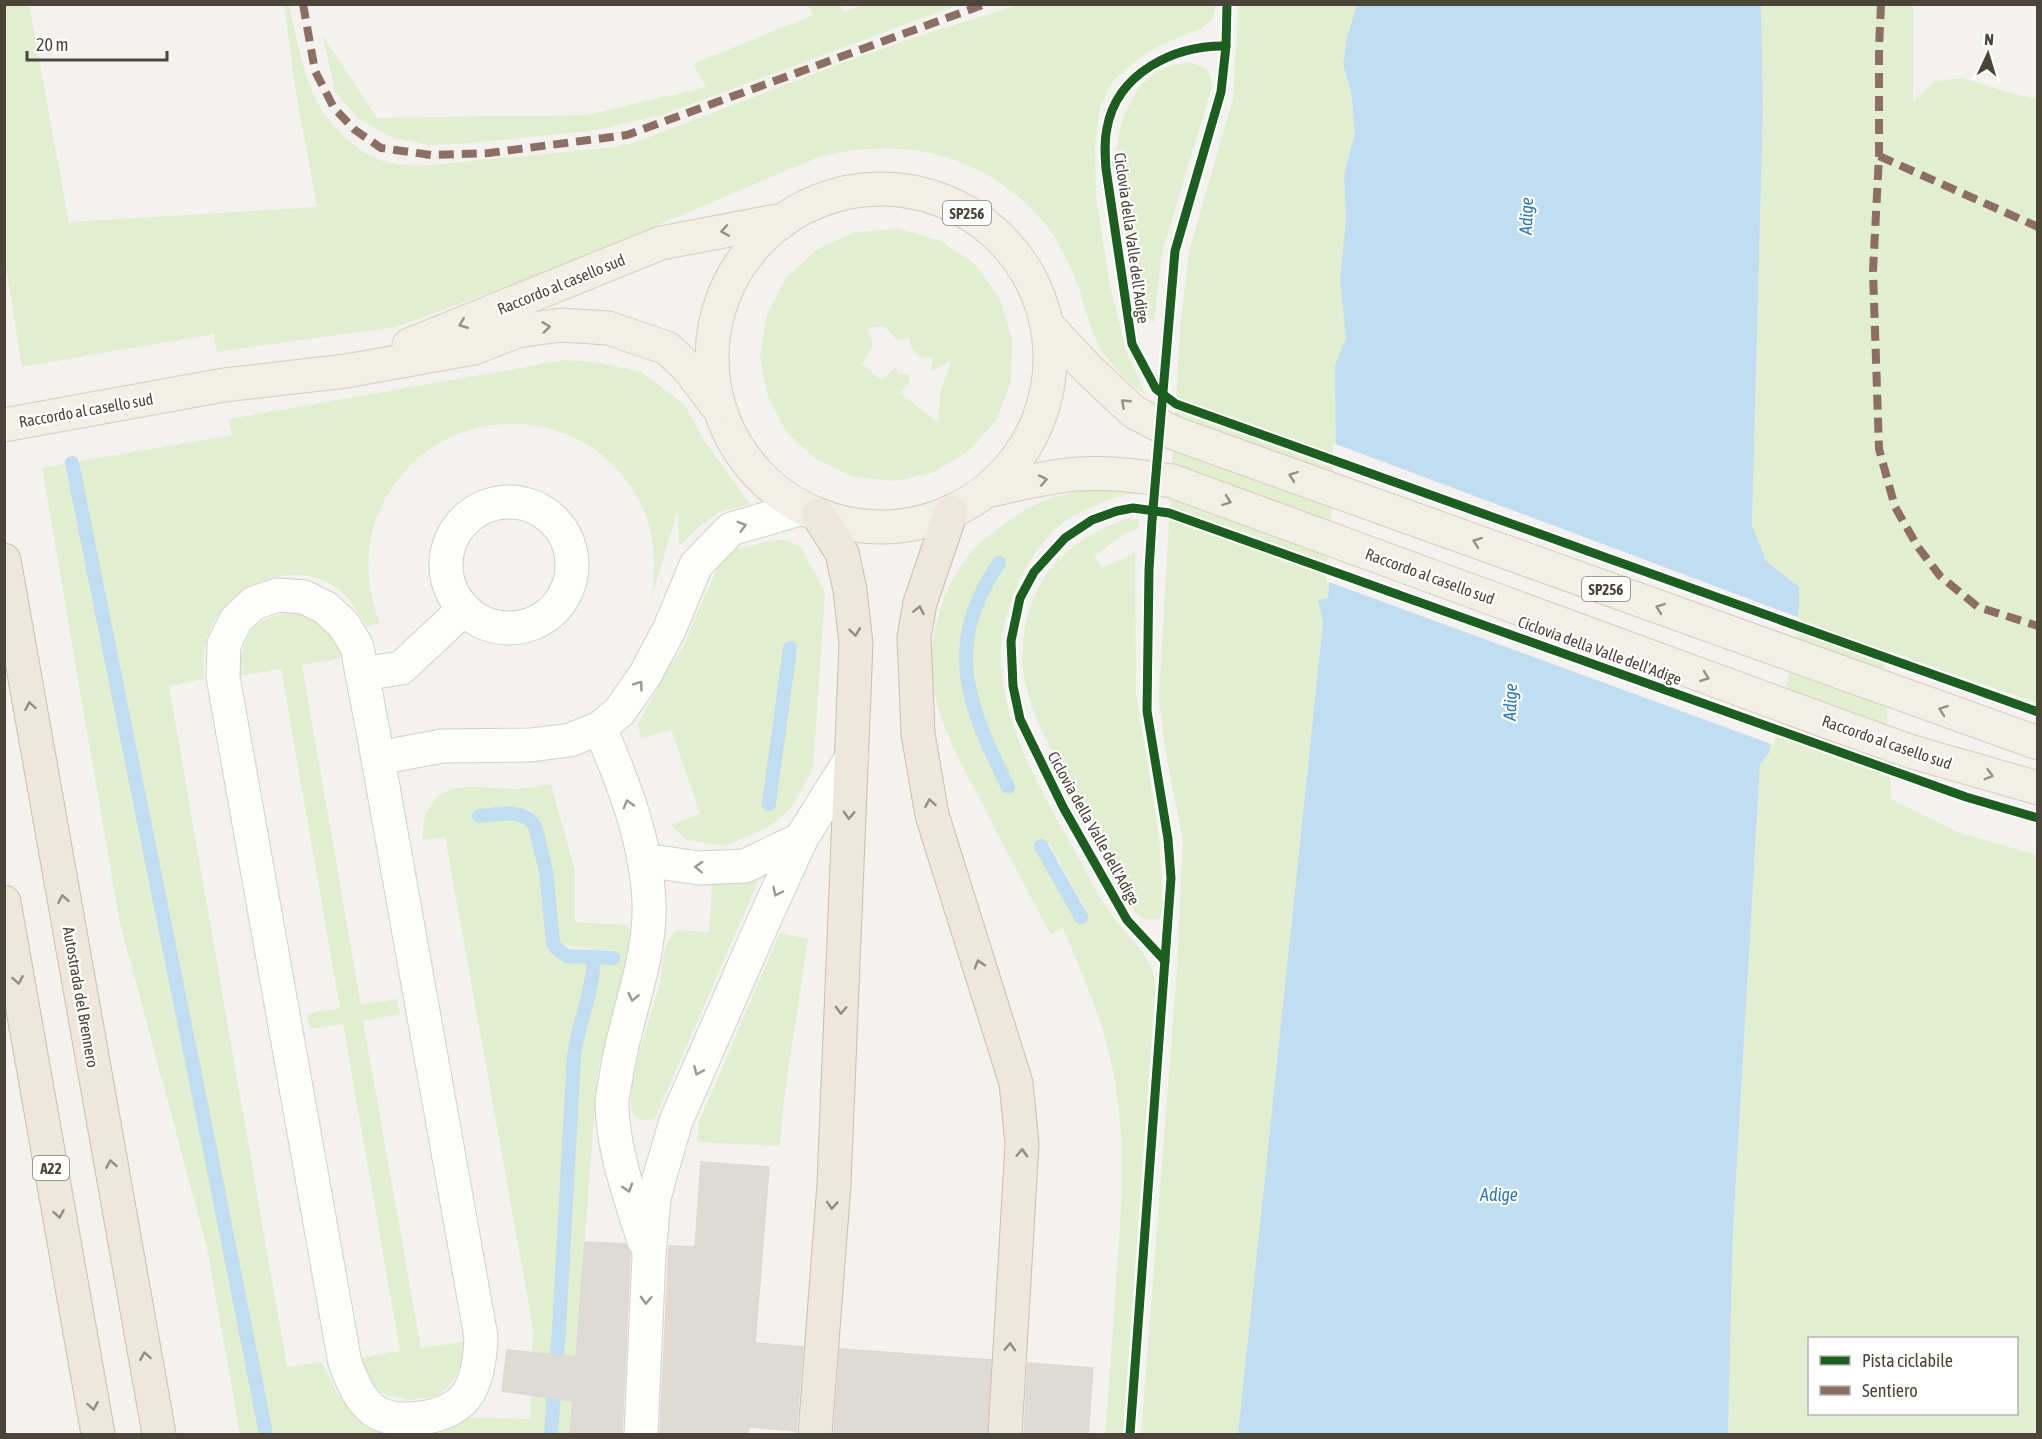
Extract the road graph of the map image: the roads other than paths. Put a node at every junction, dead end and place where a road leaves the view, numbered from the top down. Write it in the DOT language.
graph roads {
  1 [pos="783,220"];
  2 [pos="1047,325"];
  3 [pos="346,371"];
  4 [pos="719,408"];
  5 [pos="4,425"];
  6 [pos="986,491"];
  7 [pos="810,511"];
  8 [pos="951,512"];
  9 [pos="4,560"];
  10 [pos="464,609"];
  11 [pos="362,674"];
  12 [pos="600,728"];
  13 [pos="2037,743"];
  14 [pos="852,757"];
  15 [pos="378,758"];
  16 [pos="2037,788"];
  17 [pos="801,839"];
  18 [pos="644,860"];
  19 [pos="4,902"];
  20 [pos="648,1255"];
  21 [pos="98,1434"];
  22 [pos="159,1434"];
  23 [pos="641,1434"];
  24 [pos="815,1434"];
  25 [pos="1005,1434"];
  1 -- 2 [label="main road, Raccordo al casello sud / SP256"];
  1 -- 3 [label="main road, Raccordo al casello sud / SP256, one-way"];
  1 -- 4 [label="main road, Raccordo al casello sud / SP256"];
  2 -- 6 [label="main road, Raccordo al casello sud / SP256"];
  13 -- 2 [label="main road, Raccordo al casello sud / SP256, one-way"];
  3 -- 4 [label="main road, Raccordo al casello sud / SP256, one-way"];
  3 -- 5 [label="main road, Raccordo al casello sud / SP256"];
  4 -- 7 [label="main road, Raccordo al casello sud / SP256"];
  6 -- 8 [label="main road, Raccordo al casello sud"];
  6 -- 16 [label="main road, Raccordo al casello sud, one-way"];
  7 -- 8 [label="main road, Raccordo al casello sud / SP256"];
  12 -- 7 [label="lane, one-way"];
  7 -- 14 [label="highway, one-way"];
  25 -- 8 [label="highway, one-way"];
  22 -- 9 [label="highway, Autostrada del Brennero, one-way"];
  10 -- 11 [label="lane"];
  11 -- 15 [label="lane"];
  11 -- 15 [label="lane"];
  12 -- 15 [label="lane"];
  18 -- 12 [label="lane, one-way"];
  14 -- 17 [label="lane"];
  14 -- 24 [label="highway, one-way"];
  17 -- 18 [label="lane, one-way"];
  17 -- 20 [label="lane, one-way"];
  18 -- 20 [label="lane, one-way"];
  19 -- 21 [label="highway, A22, one-way"];
  20 -- 23 [label="lane, one-way"];
}
